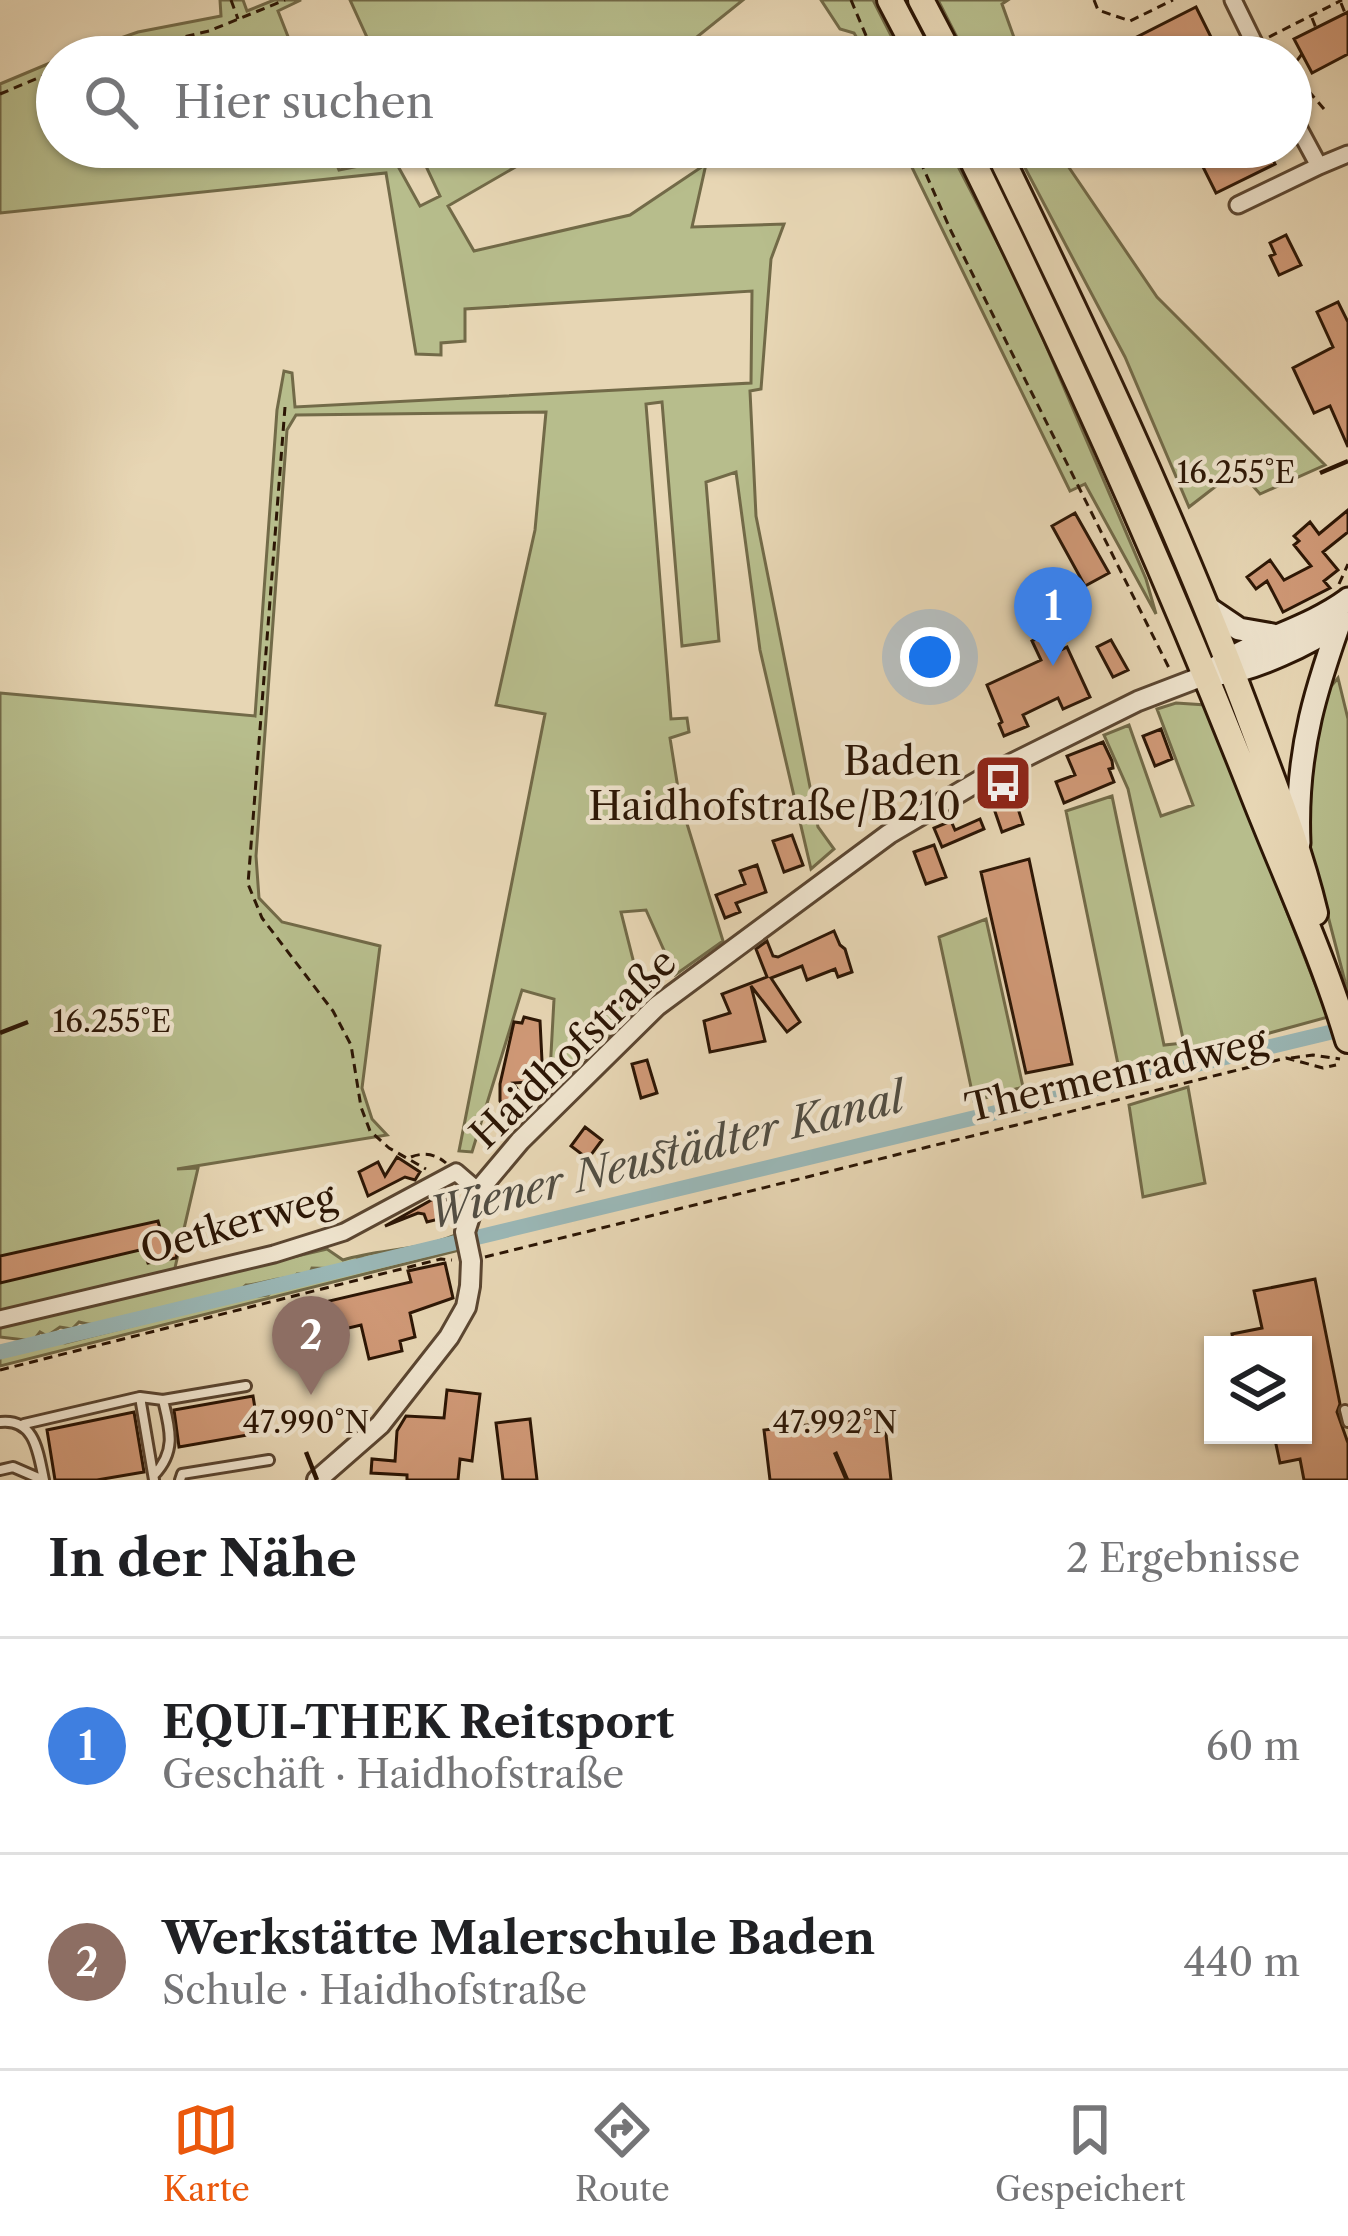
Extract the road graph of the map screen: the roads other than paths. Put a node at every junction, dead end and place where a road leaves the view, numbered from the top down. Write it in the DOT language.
graph roads {
  1 [pos="890,0"];
  2 [pos="921,0"];
  3 [pos="1233,0"];
  4 [pos="909,36"];
  5 [pos="940,36"];
  6 [pos="1251,36"];
  7 [pos="1312,153"];
  8 [pos="1348,154"];
  9 [pos="1319,166"];
  10 [pos="975,168"];
  11 [pos="1006,168"];
  12 [pos="1238,205"];
  13 [pos="1348,599"];
  14 [pos="1205,606"];
  15 [pos="1339,623"];
  16 [pos="1286,633"];
  17 [pos="1230,665"];
  18 [pos="1206,675"];
  19 [pos="1300,854"];
  20 [pos="1324,963"];
  21 [pos="1345,1029"];
  22 [pos="478,1191"];
  23 [pos="0,1318"];
  24 [pos="246,1386"];
  25 [pos="140,1397"];
  26 [pos="163,1400"];
  27 [pos="1346,1410"];
  28 [pos="0,1421"];
  29 [pos="1348,1422"];
  30 [pos="24,1424"];
  31 [pos="268,1460"];
  32 [pos="0,1470"];
  33 [pos="154,1478"];
  34 [pos="44,1480"];
  35 [pos="180,1480"];
  36 [pos="317,1480"];
  1 -- 4 [label="main road"];
  2 -- 5 [label="main road"];
  3 -- 6 [label="street"];
  7 -- 9 [label="street"];
  8 -- 9 [label="street"];
  9 -- 12 [label="street"];
  10 -- 18 [label="main road"];
  11 -- 14 [label="main road"];
  13 -- 15 [label="main road, Haidhofstraße"];
  13 -- 16 [label="main road, Haidhofstraße"];
  14 -- 16 [label="main road"];
  14 -- 17 [label="main road"];
  15 -- 17 [label="main road, Haidhofstraße"];
  15 -- 19 [label="main road, Haidhofstraße"];
  16 -- 17 [label="main road, Haidhofstraße"];
  17 -- 18 [label="main road, Haidhofstraße"];
  17 -- 19 [label="main road"];
  18 -- 20 [label="main road"];
  18 -- 22 [label="street, Haidhofstraße"];
  19 -- 20 [label="main road"];
  20 -- 21 [label="main road"];
  22 -- 23 [label="street, Oetkerweg"];
  22 -- 36 [label="street, Haidhofstraße"];
  24 -- 26 [label="lane"];
  25 -- 26 [label="lane"];
  25 -- 30 [label="lane"];
  25 -- 33 [label="lane"];
  26 -- 33 [label="lane"];
  27 -- 29 [label="lane"];
  28 -- 30 [label="lane"];
  30 -- 34 [label="lane"];
  31 -- 35 [label="lane"];
  32 -- 34 [label="lane"];
}
